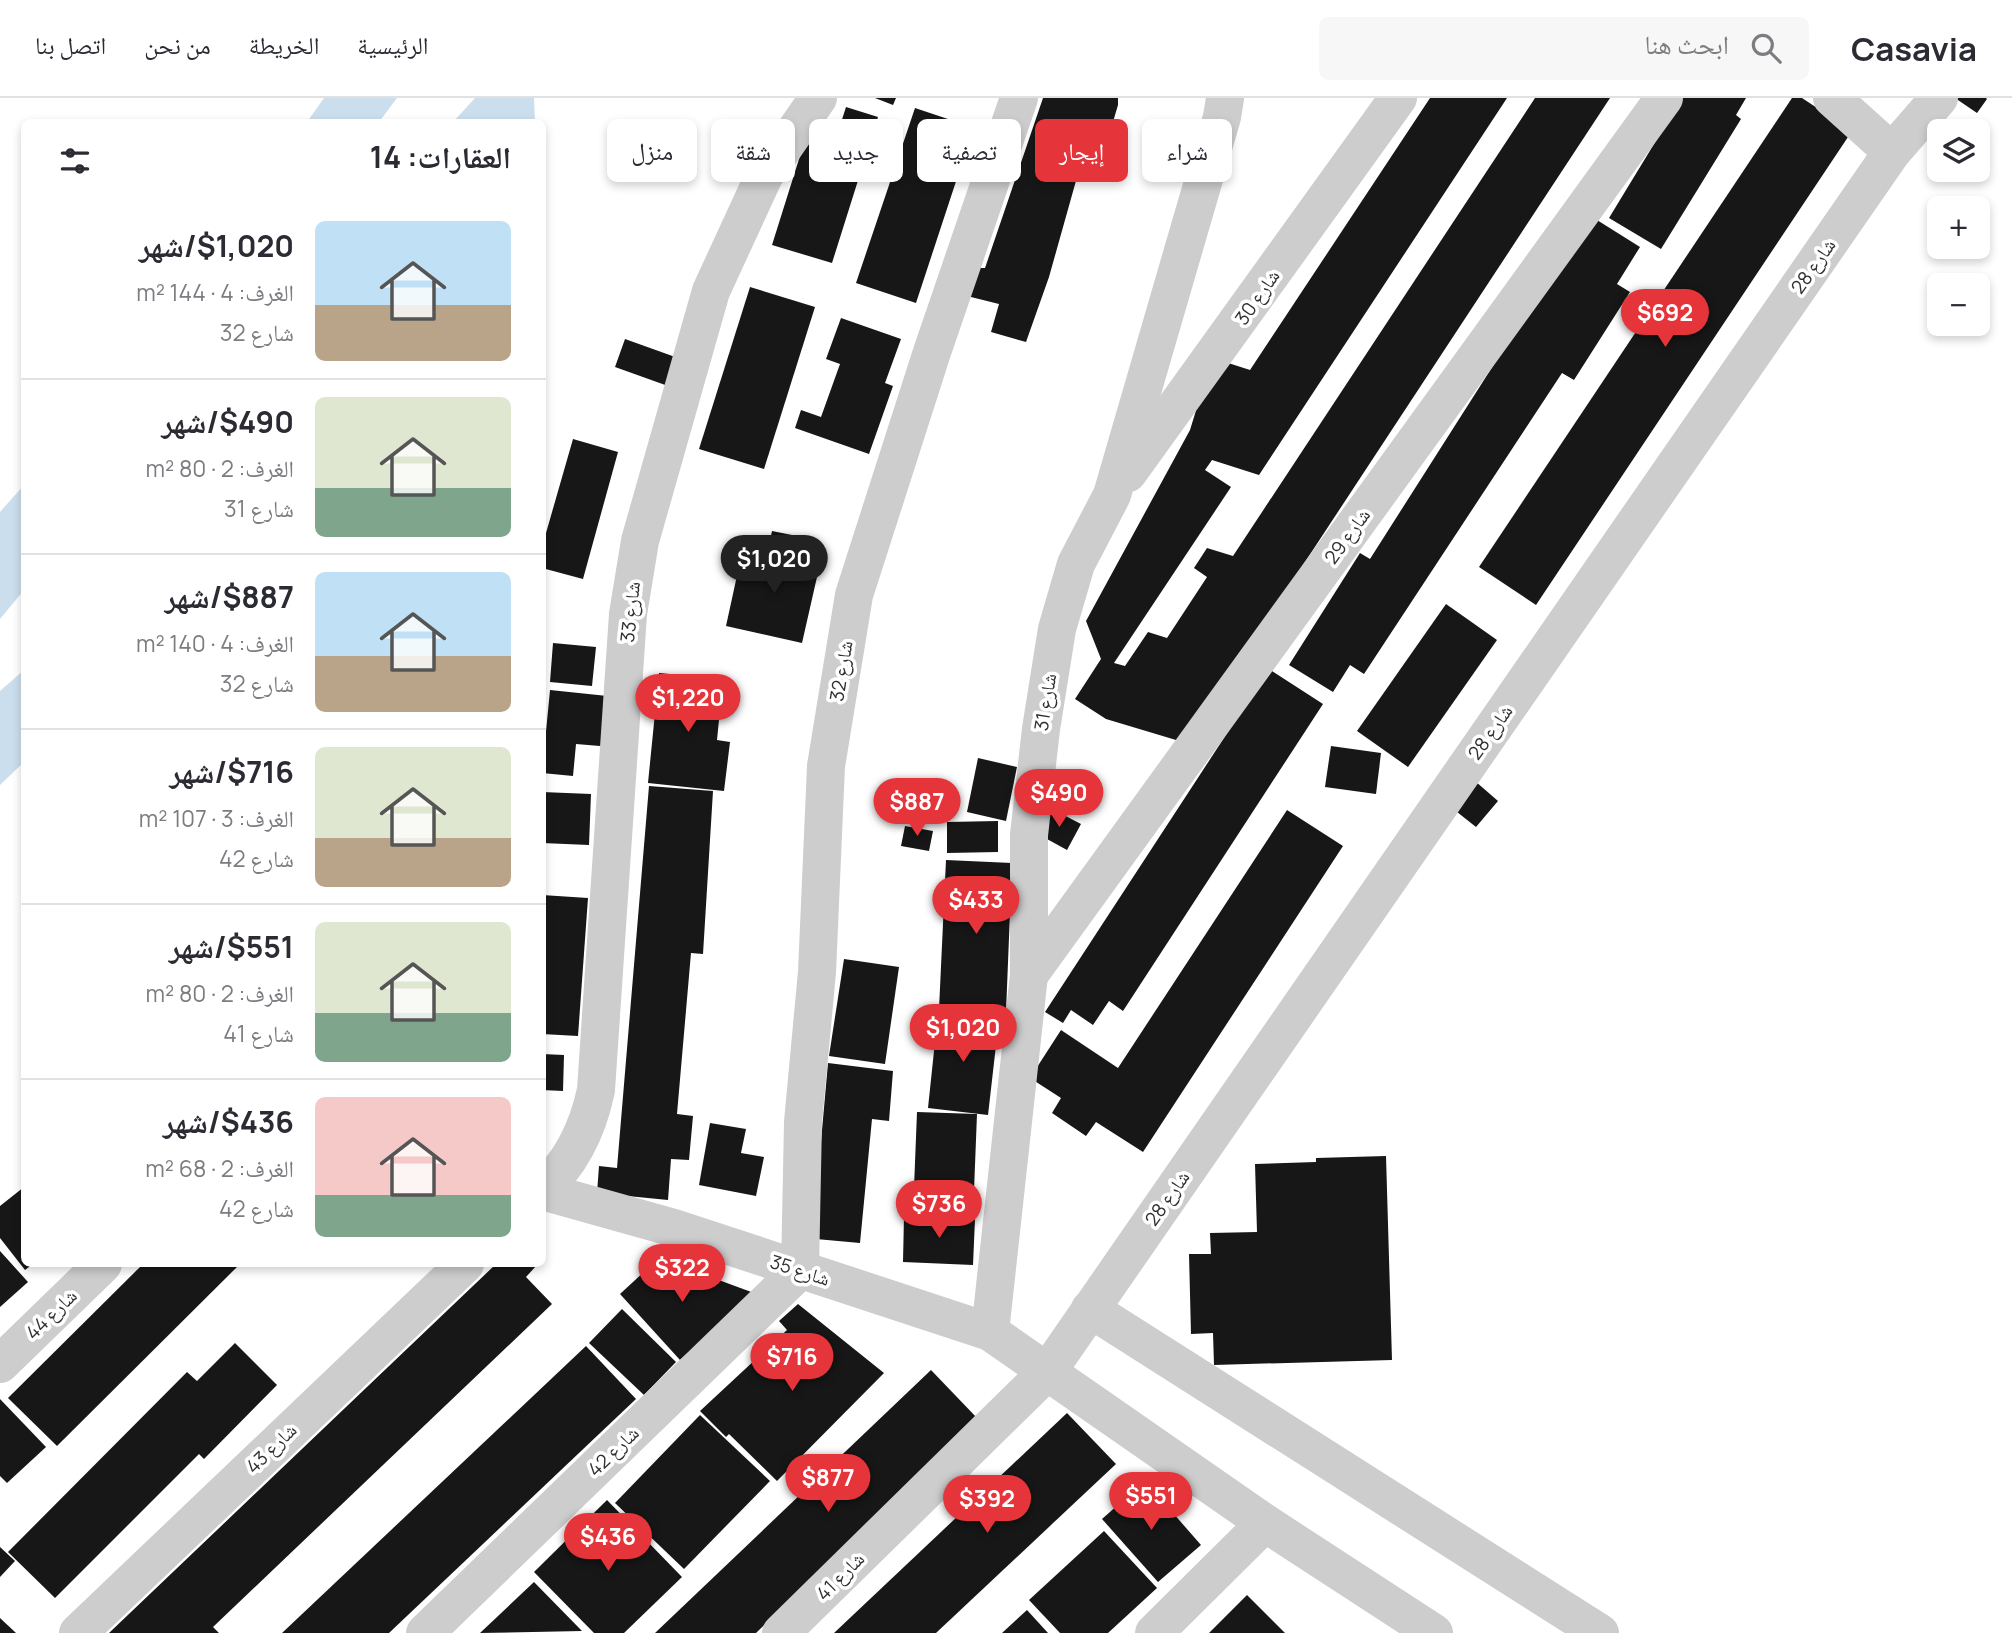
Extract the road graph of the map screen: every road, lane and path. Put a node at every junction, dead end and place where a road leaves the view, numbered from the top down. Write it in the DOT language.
graph roads {
  1 [pos="818,98"];
  2 [pos="1019,98"];
  3 [pos="1225,98"];
  4 [pos="1398,98"];
  5 [pos="1664,98"];
  6 [pos="1832,98"];
  7 [pos="1940,98"];
  8 [pos="1892,152"];
  9 [pos="1112,495"];
  10 [pos="1029,975"];
  11 [pos="546,1187"];
  12 [pos="546,1191"];
  13 [pos="100,1267"];
  14 [pos="462,1267"];
  15 [pos="800,1270"];
  16 [pos="1090,1309"];
  17 [pos="990,1332"];
  18 [pos="0,1364"];
  19 [pos="1048,1371"];
  20 [pos="1265,1523"];
  21 [pos="78,1633"];
  22 [pos="425,1633"];
  23 [pos="781,1633"];
  24 [pos="1154,1633"];
  25 [pos="1434,1633"];
  26 [pos="1600,1633"];
  1 -- 11 [label="street, شارع 33"];
  2 -- 15 [label="street, شارع 32"];
  3 -- 9 [label="street, شارع 31"];
  4 -- 9 [label="street, شارع 30"];
  5 -- 10 [label="street, شارع 29"];
  6 -- 8 [label="street"];
  7 -- 8 [label="street, شارع 28"];
  8 -- 16 [label="street, شارع 28"];
  9 -- 10 [label="street, شارع 31"];
  10 -- 17 [label="street, شارع 31"];
  12 -- 15 [label="street, شارع 35"];
  13 -- 18 [label="street, شارع 44"];
  14 -- 21 [label="street, شارع 43"];
  15 -- 17 [label="street, شارع 35"];
  15 -- 22 [label="street, شارع 42"];
  16 -- 19 [label="street, شارع 28"];
  16 -- 26 [label="street"];
  17 -- 19 [label="street, شارع 35"];
  19 -- 20 [label="street, شارع 35"];
  19 -- 23 [label="street, شارع 41"];
  20 -- 24 [label="street"];
  20 -- 25 [label="street, شارع 35"];
}
